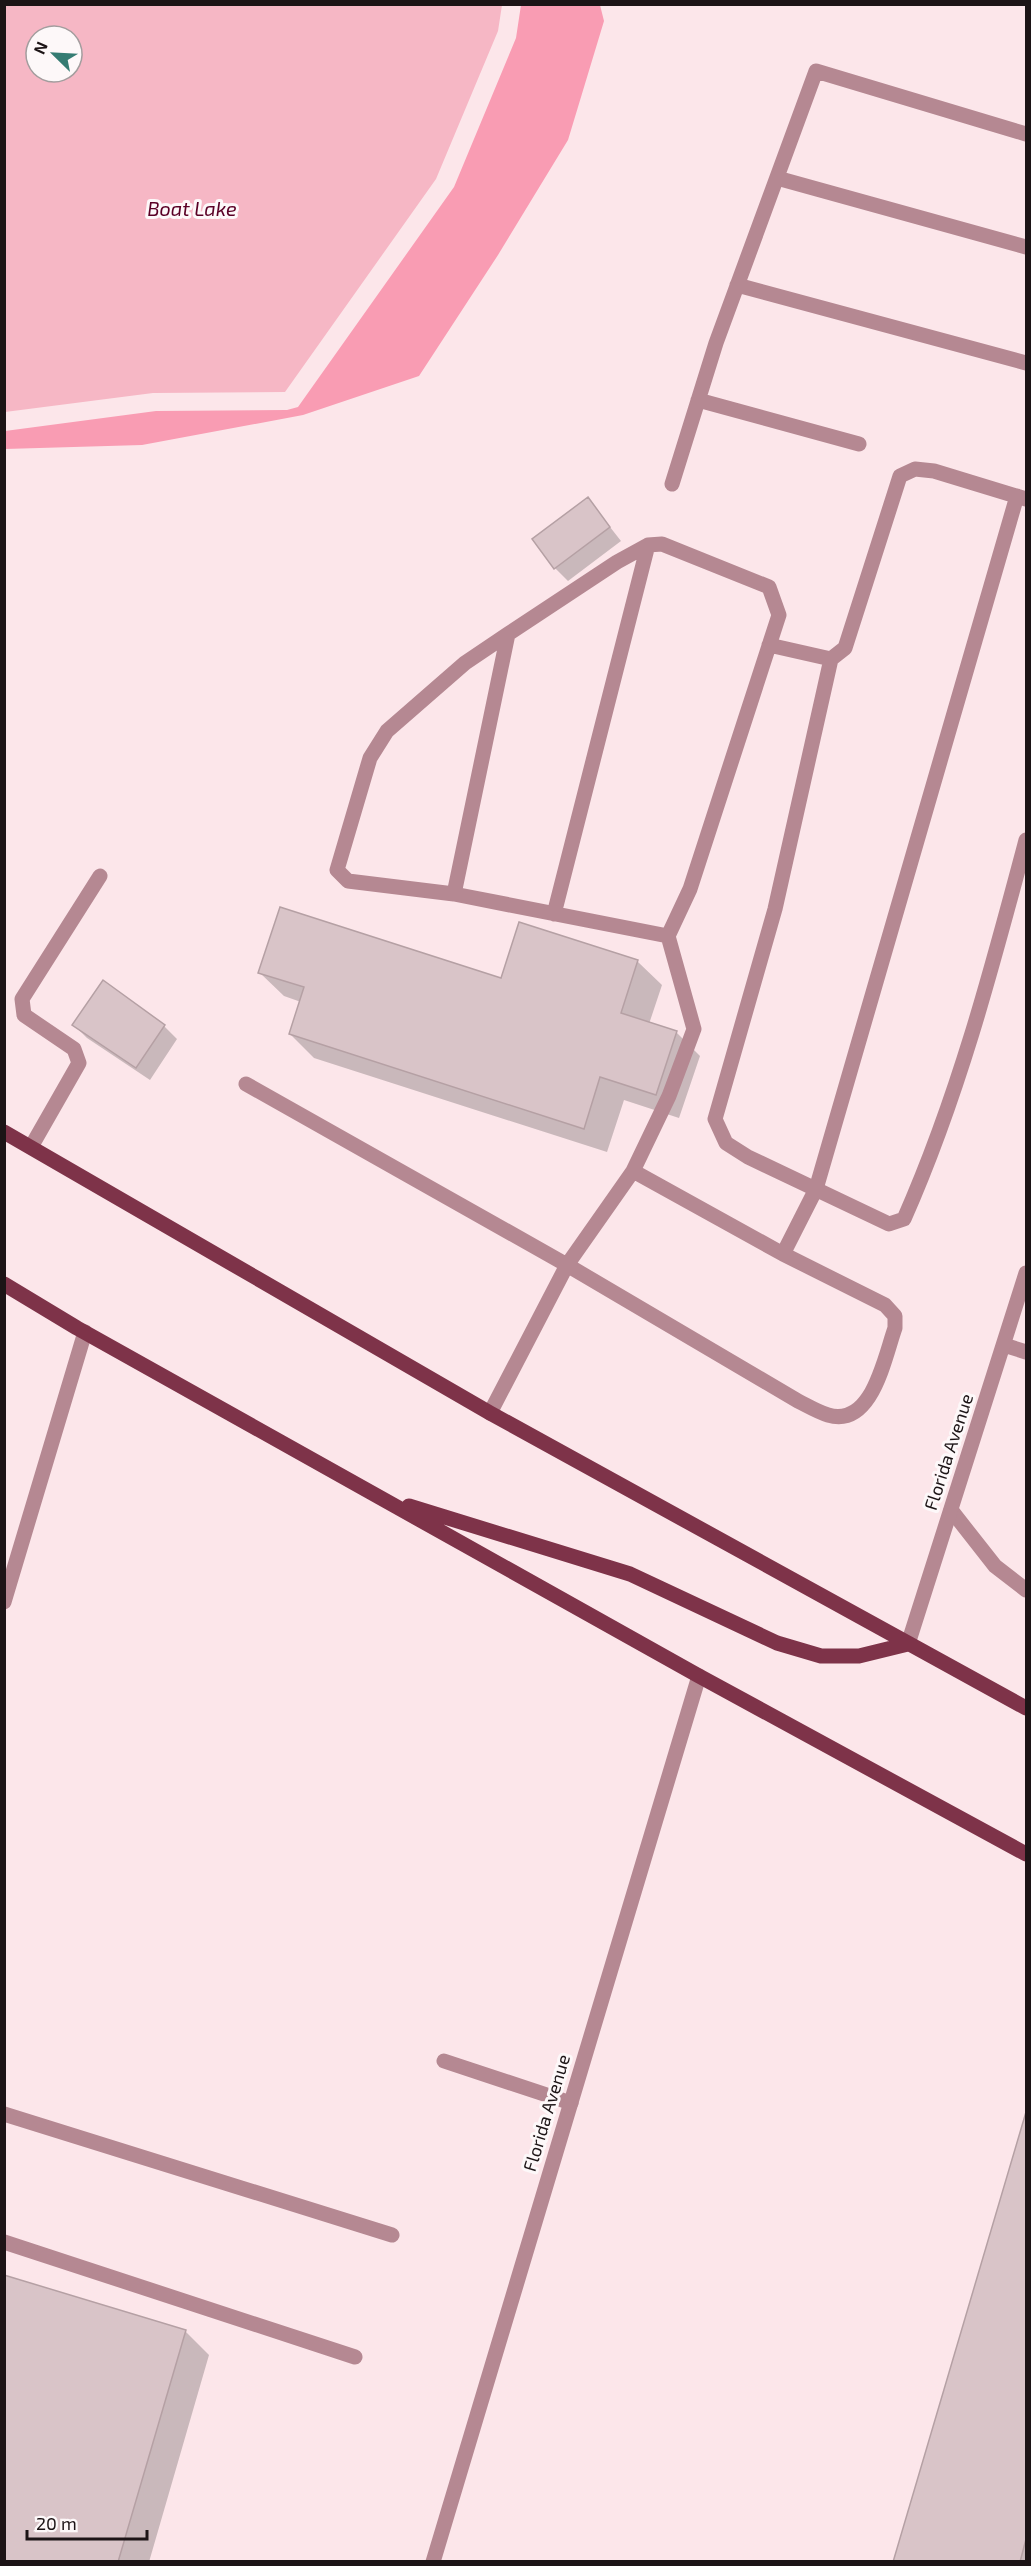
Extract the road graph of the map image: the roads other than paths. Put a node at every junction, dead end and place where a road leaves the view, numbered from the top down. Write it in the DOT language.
graph roads {
  1 [pos="1026,134"];
  2 [pos="777,178"];
  3 [pos="1026,247"];
  4 [pos="737,285"];
  5 [pos="1026,363"];
  6 [pos="698,400"];
  7 [pos="859,444"];
  8 [pos="672,484"];
  9 [pos="1022,498"];
  10 [pos="648,544"];
  11 [pos="508,634"];
  12 [pos="769,645"];
  13 [pos="831,659"];
  14 [pos="1026,840"];
  15 [pos="100,876"];
  16 [pos="454,894"];
  17 [pos="554,914"];
  18 [pos="668,936"];
  19 [pos="246,1084"];
  20 [pos="4,1132"];
  21 [pos="31,1147"];
  22 [pos="633,1171"];
  23 [pos="816,1189"];
  24 [pos="783,1254"];
  25 [pos="567,1265"];
  26 [pos="1026,1273"];
  27 [pos="4,1284"];
  28 [pos="85,1332"];
  29 [pos="1004,1344"];
  30 [pos="1026,1352"];
  31 [pos="490,1413"];
  32 [pos="381,1497"];
  33 [pos="951,1510"];
  34 [pos="1026,1590"];
  35 [pos="4,1602"];
  36 [pos="908,1644"];
  37 [pos="699,1676"];
  38 [pos="1026,1708"];
  39 [pos="1026,1854"];
  40 [pos="444,2061"];
  41 [pos="571,2103"];
  42 [pos="4,2114"];
  43 [pos="392,2235"];
  44 [pos="4,2242"];
  45 [pos="355,2357"];
  46 [pos="433,2562"];
  1 -- 2 [label="street"];
  2 -- 3 [label="street"];
  2 -- 4 [label="street"];
  4 -- 5 [label="street"];
  4 -- 6 [label="street"];
  6 -- 7 [label="street"];
  6 -- 8 [label="street"];
  9 -- 13 [label="street"];
  9 -- 23 [label="street"];
  10 -- 11 [label="street"];
  10 -- 12 [label="street"];
  10 -- 17 [label="street"];
  11 -- 16 [label="street"];
  11 -- 16 [label="street"];
  12 -- 13 [label="street"];
  12 -- 18 [label="street"];
  13 -- 23 [label="street"];
  14 -- 23 [label="street"];
  15 -- 21 [label="street"];
  16 -- 17 [label="street"];
  17 -- 18 [label="street"];
  18 -- 22 [label="street"];
  19 -- 25 [label="street"];
  20 -- 21 [label="main road"];
  21 -- 31 [label="main road"];
  22 -- 24 [label="street"];
  22 -- 25 [label="street"];
  23 -- 24 [label="street"];
  24 -- 25 [label="street"];
  25 -- 31 [label="street"];
  26 -- 29 [label="street, Florida Avenue"];
  27 -- 28 [label="main road"];
  28 -- 32 [label="main road"];
  28 -- 35 [label="street"];
  29 -- 30 [label="street"];
  29 -- 33 [label="street, Florida Avenue"];
  31 -- 36 [label="main road"];
  32 -- 36 [label="main road"];
  32 -- 37 [label="main road"];
  33 -- 34 [label="street"];
  33 -- 36 [label="street, Florida Avenue"];
  36 -- 38 [label="main road"];
  37 -- 39 [label="main road"];
  37 -- 41 [label="street, Florida Avenue"];
  40 -- 41 [label="street"];
  41 -- 46 [label="street, Florida Avenue"];
  42 -- 43 [label="street"];
  44 -- 45 [label="street"];
}
